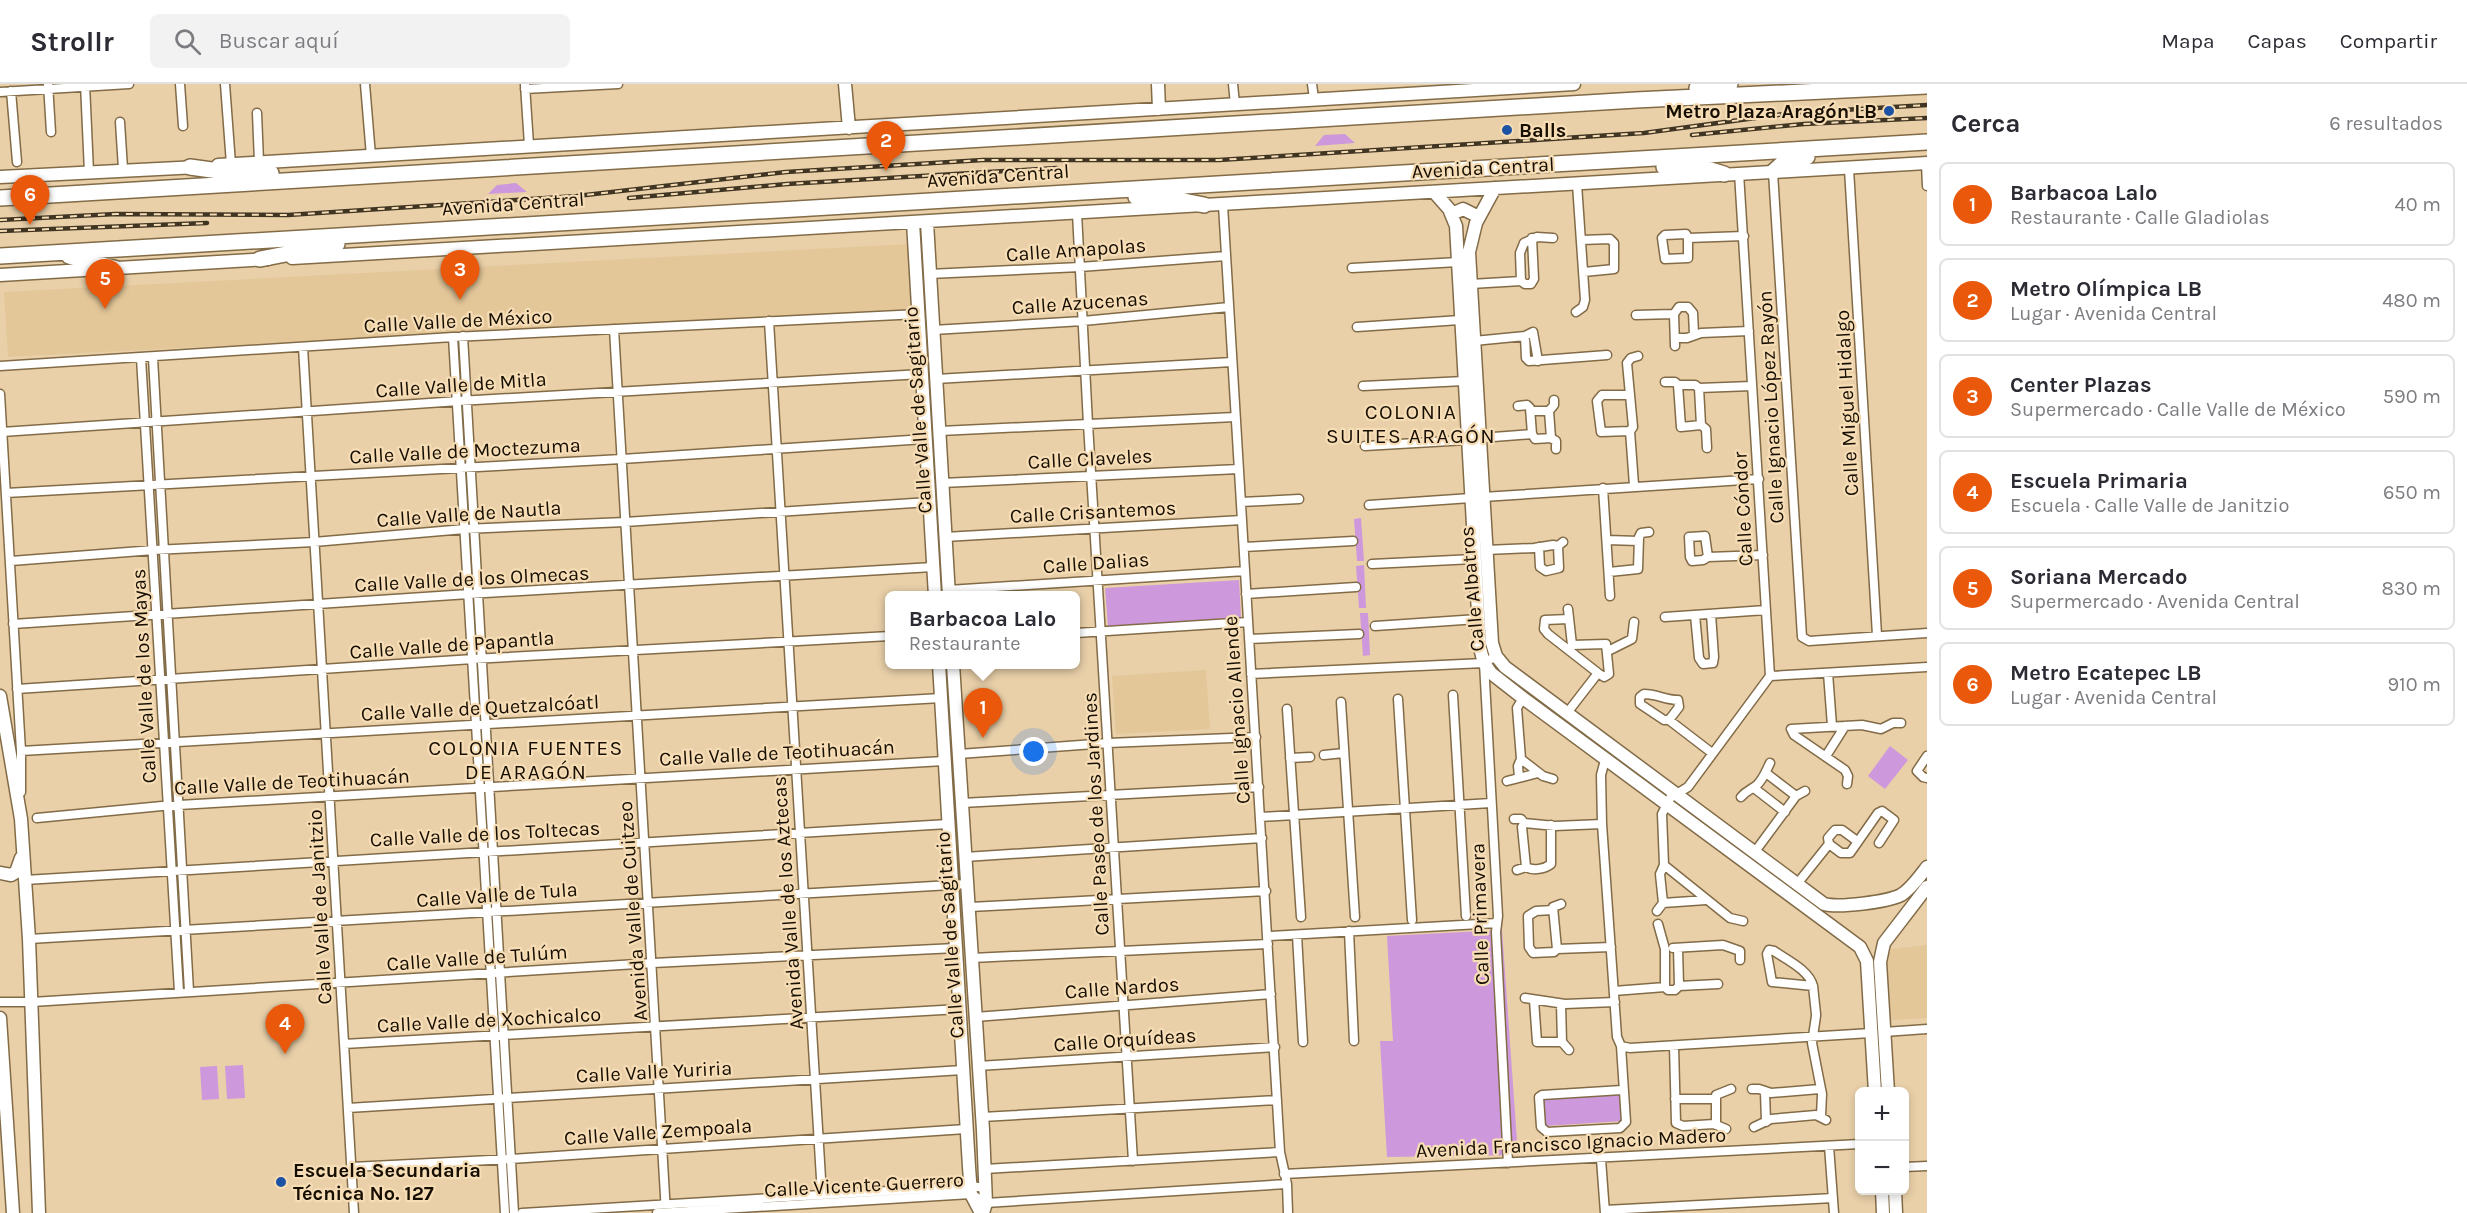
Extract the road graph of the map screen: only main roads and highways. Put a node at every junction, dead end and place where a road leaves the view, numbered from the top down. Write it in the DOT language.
graph roads {
  1 [pos="1730,84"];
  2 [pos="1913,85"];
  3 [pos="1636,100"];
  4 [pos="1927,142"];
  5 [pos="1846,146"];
  6 [pos="1604,162"];
  7 [pos="190,167"];
  8 [pos="1773,172"];
  9 [pos="1732,173"];
  10 [pos="306,180"];
  11 [pos="1094,191"];
  12 [pos="0,198"];
  13 [pos="1204,205"];
  14 [pos="396,232"];
  15 [pos="57,252"];
  16 [pos="0,256"];
  17 [pos="260,259"];
  18 [pos="117,269"];
  1 -- 3 [label="highway"];
  2 -- 3 [label="highway, Avenida Central"];
  3 -- 10 [label="highway, Avenida Central"];
  4 -- 5 [label="highway, Avenida Central"];
  5 -- 6 [label="highway, Avenida Central"];
  5 -- 8 [label="highway"];
  6 -- 9 [label="highway"];
  6 -- 11 [label="highway, Avenida Central"];
  7 -- 10 [label="highway"];
  10 -- 12 [label="highway, Avenida Central"];
  11 -- 13 [label="highway"];
  11 -- 14 [label="highway, Avenida Central"];
  14 -- 15 [label="highway, Avenida Central"];
  14 -- 17 [label="highway"];
  15 -- 16 [label="highway, Avenida Central"];
  15 -- 18 [label="highway"];
}
